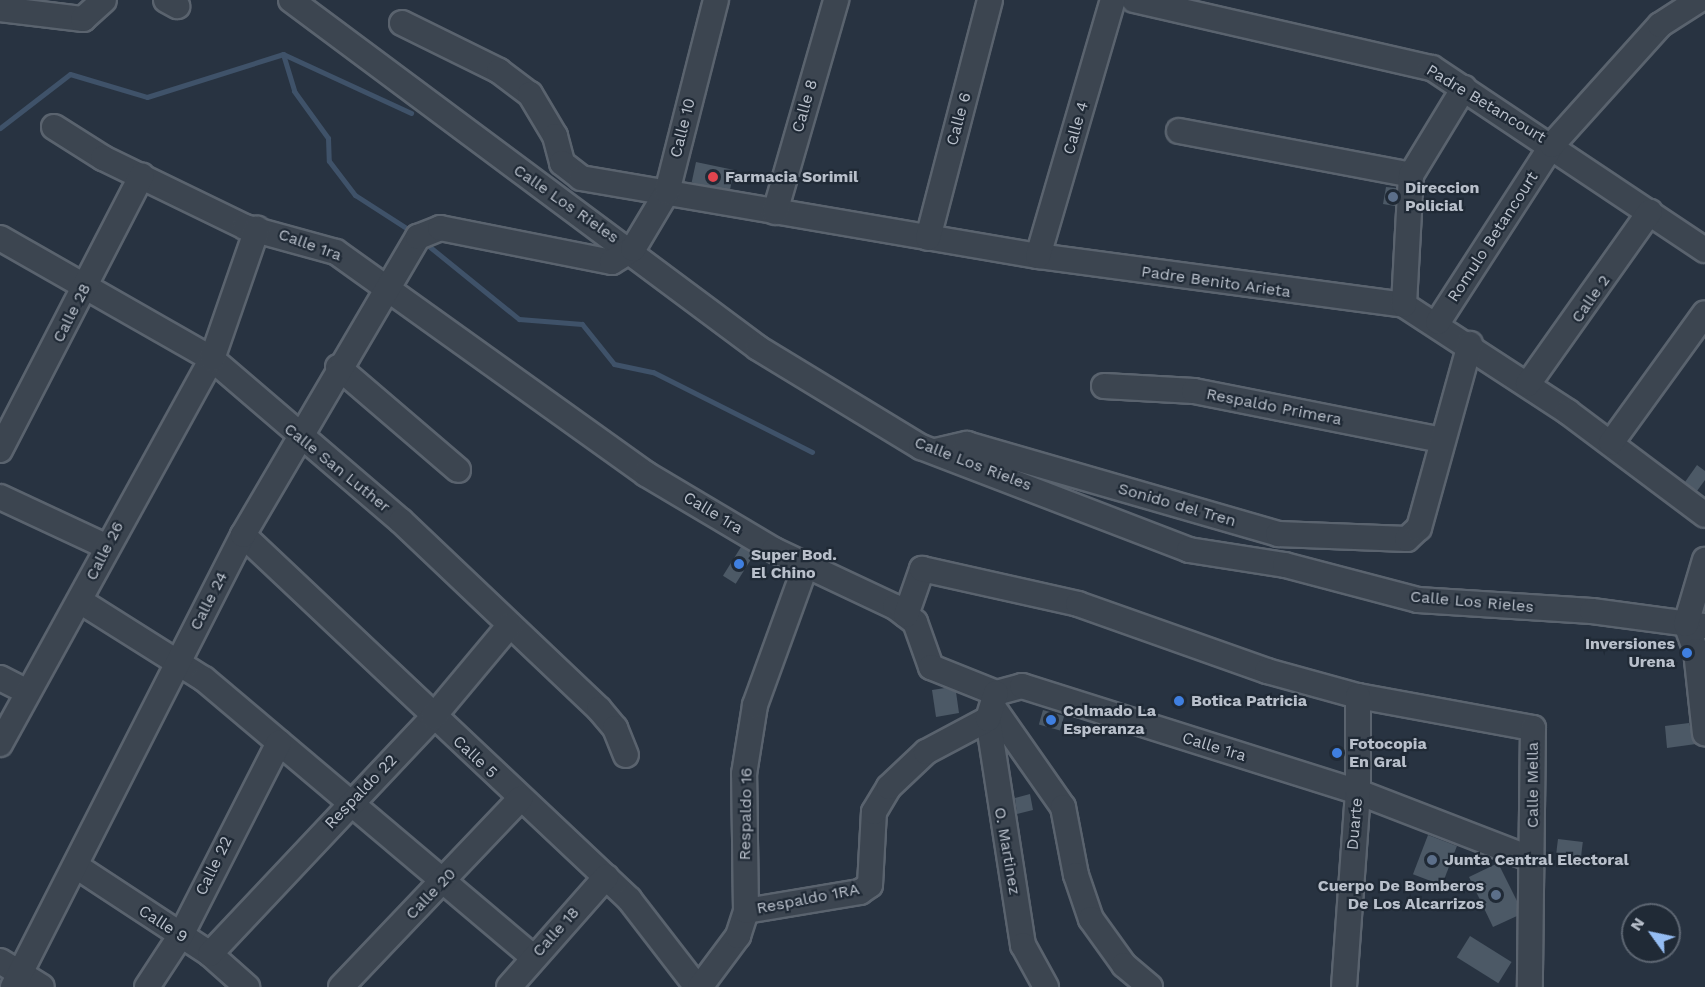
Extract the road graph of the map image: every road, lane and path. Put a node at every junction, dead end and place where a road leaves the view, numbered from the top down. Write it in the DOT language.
graph roads {
  1 [pos="104,0"];
  2 [pos="291,0"];
  3 [pos="716,0"];
  4 [pos="836,0"];
  5 [pos="990,0"];
  6 [pos="1113,0"];
  7 [pos="1134,0"];
  8 [pos="1699,0"];
  9 [pos="0,9"];
  10 [pos="402,23"];
  11 [pos="1464,88"];
  12 [pos="54,127"];
  13 [pos="1179,131"];
  14 [pos="1552,145"];
  15 [pos="1411,175"];
  16 [pos="142,176"];
  17 [pos="667,192"];
  18 [pos="775,212"];
  19 [pos="1650,212"];
  20 [pos="257,229"];
  21 [pos="0,238"];
  22 [pos="928,238"];
  23 [pos="633,249"];
  24 [pos="1705,250"];
  25 [pos="1038,256"];
  26 [pos="387,284"];
  27 [pos="86,286"];
  28 [pos="1404,305"];
  29 [pos="1705,313"];
  30 [pos="1438,322"];
  31 [pos="1470,344"];
  32 [pos="212,359"];
  33 [pos="338,367"];
  34 [pos="1528,384"];
  35 [pos="1104,386"];
  36 [pos="297,437"];
  37 [pos="1442,440"];
  38 [pos="1611,443"];
  39 [pos="0,450"];
  40 [pos="936,451"];
  41 [pos="458,470"];
  42 [pos="0,497"];
  43 [pos="1705,515"];
  44 [pos="243,535"];
  45 [pos="107,547"];
  46 [pos="1705,560"];
  47 [pos="806,565"];
  48 [pos="80,601"];
  49 [pos="906,615"];
  50 [pos="1696,625"];
  51 [pos="509,626"];
  52 [pos="177,665"];
  53 [pos="0,678"];
  54 [pos="26,691"];
  55 [pos="1358,696"];
  56 [pos="993,707"];
  57 [pos="433,717"];
  58 [pos="1705,734"];
  59 [pos="279,743"];
  60 [pos="0,744"];
  61 [pos="626,755"];
  62 [pos="1359,792"];
  63 [pos="520,799"];
  64 [pos="351,802"];
  65 [pos="1532,859"];
  66 [pos="76,866"];
  67 [pos="606,877"];
  68 [pos="445,879"];
  69 [pos="746,911"];
  70 [pos="181,935"];
  71 [pos="210,954"];
  72 [pos="533,957"];
  73 [pos="11,974"];
  74 [pos="1044,983"];
  75 [pos="42,987"];
  76 [pos="147,987"];
  77 [pos="247,987"];
  78 [pos="341,987"];
  79 [pos="508,987"];
  80 [pos="698,987"];
  81 [pos="1150,987"];
  82 [pos="1344,987"];
  83 [pos="1530,987"];
  1 -- 9 [label="street"];
  2 -- 23 [label="street, Calle Los Rieles"];
  3 -- 17 [label="street, Calle 10"];
  4 -- 18 [label="street, Calle 8"];
  5 -- 22 [label="street, Calle 6"];
  6 -- 25 [label="street, Calle 4"];
  7 -- 11 [label="street, Padre Betancourt"];
  8 -- 14 [label="street, Romulo Betancourt"];
  10 -- 17 [label="street, Padre Benito Arieta"];
  11 -- 14 [label="street, Padre Betancourt"];
  11 -- 15 [label="street"];
  12 -- 16 [label="street, Calle 1ra"];
  13 -- 15 [label="street"];
  14 -- 19 [label="street, Padre Betancourt"];
  14 -- 30 [label="street, Romulo Betancourt"];
  15 -- 28 [label="street"];
  16 -- 20 [label="street, Calle 1ra"];
  16 -- 27 [label="street, Calle 28"];
  17 -- 18 [label="street, Padre Benito Arieta"];
  17 -- 23 [label="street, Calle 10"];
  18 -- 22 [label="street, Padre Benito Arieta"];
  19 -- 24 [label="street, Padre Betancourt"];
  19 -- 34 [label="street, Calle 2"];
  20 -- 26 [label="street, Calle 1ra"];
  20 -- 32 [label="street, Calle 26"];
  21 -- 27 [label="street, Calle San Luther"];
  22 -- 25 [label="street, Padre Benito Arieta"];
  23 -- 26 [label="street, Calle 24"];
  23 -- 40 [label="street, Calle Los Rieles"];
  25 -- 28 [label="street, Padre Benito Arieta"];
  26 -- 33 [label="street, Calle 24"];
  26 -- 47 [label="street, Calle 1ra"];
  27 -- 32 [label="street, Calle San Luther"];
  27 -- 39 [label="street, Calle 28"];
  28 -- 30 [label="street, Padre Benito Arieta"];
  29 -- 38 [label="street"];
  30 -- 31 [label="street, Padre Benito Arieta"];
  31 -- 34 [label="street, Padre Benito Arieta"];
  31 -- 37 [label="street"];
  32 -- 36 [label="street, Calle San Luther"];
  32 -- 45 [label="street, Calle 26"];
  33 -- 36 [label="street, Calle 24"];
  33 -- 41 [label="street"];
  34 -- 38 [label="street, Padre Benito Arieta"];
  35 -- 37 [label="street, Respaldo Primera"];
  36 -- 44 [label="street, Calle 24"];
  36 -- 51 [label="street, Calle San Luther"];
  37 -- 40 [label="street, Sonido del Tren"];
  38 -- 43 [label="street, Padre Benito Arieta"];
  40 -- 50 [label="street, Calle Los Rieles"];
  42 -- 45 [label="street"];
  44 -- 52 [label="street, Calle 24"];
  44 -- 57 [label="street, Calle 5"];
  45 -- 48 [label="street, Calle 26"];
  46 -- 50 [label="street"];
  47 -- 49 [label="street, Calle 1ra"];
  47 -- 69 [label="street, Respaldo 16"];
  48 -- 52 [label="street"];
  48 -- 54 [label="street, Calle 26"];
  49 -- 55 [label="street"];
  49 -- 56 [label="street"];
  50 -- 58 [label="street"];
  51 -- 57 [label="street, Respaldo 22"];
  51 -- 61 [label="street, Calle San Luther"];
  52 -- 59 [label="street"];
  52 -- 66 [label="street, Calle 24"];
  53 -- 54 [label="street"];
  54 -- 60 [label="street, Calle 26"];
  55 -- 62 [label="street, Duarte"];
  55 -- 65 [label="street, Calle Mella"];
  56 -- 62 [label="street, Calle 1ra"];
  56 -- 69 [label="street, Respaldo 1RA"];
  56 -- 74 [label="street, O. Martinez"];
  56 -- 81 [label="street"];
  57 -- 63 [label="street, Calle 5"];
  57 -- 64 [label="street, Respaldo 22"];
  59 -- 64 [label="street"];
  59 -- 70 [label="street, Calle 22"];
  62 -- 65 [label="street, Calle 1ra"];
  62 -- 82 [label="street, Duarte"];
  63 -- 67 [label="street, Calle 5"];
  63 -- 68 [label="street, Calle 20"];
  64 -- 68 [label="street"];
  64 -- 71 [label="street, Respaldo 22"];
  65 -- 83 [label="street, Calle Mella"];
  66 -- 70 [label="street, Calle 9"];
  66 -- 73 [label="street, Calle 24"];
  67 -- 72 [label="street, Calle 18"];
  67 -- 80 [label="street, Calle 5"];
  68 -- 72 [label="street"];
  68 -- 78 [label="street, Calle 20"];
  69 -- 80 [label="street, Respaldo 16"];
  70 -- 71 [label="street, Calle 9"];
  70 -- 76 [label="street, Calle 22"];
  71 -- 77 [label="street, Calle 9"];
  72 -- 79 [label="street, Calle 18"];
  73 -- 75 [label="street"];
}
